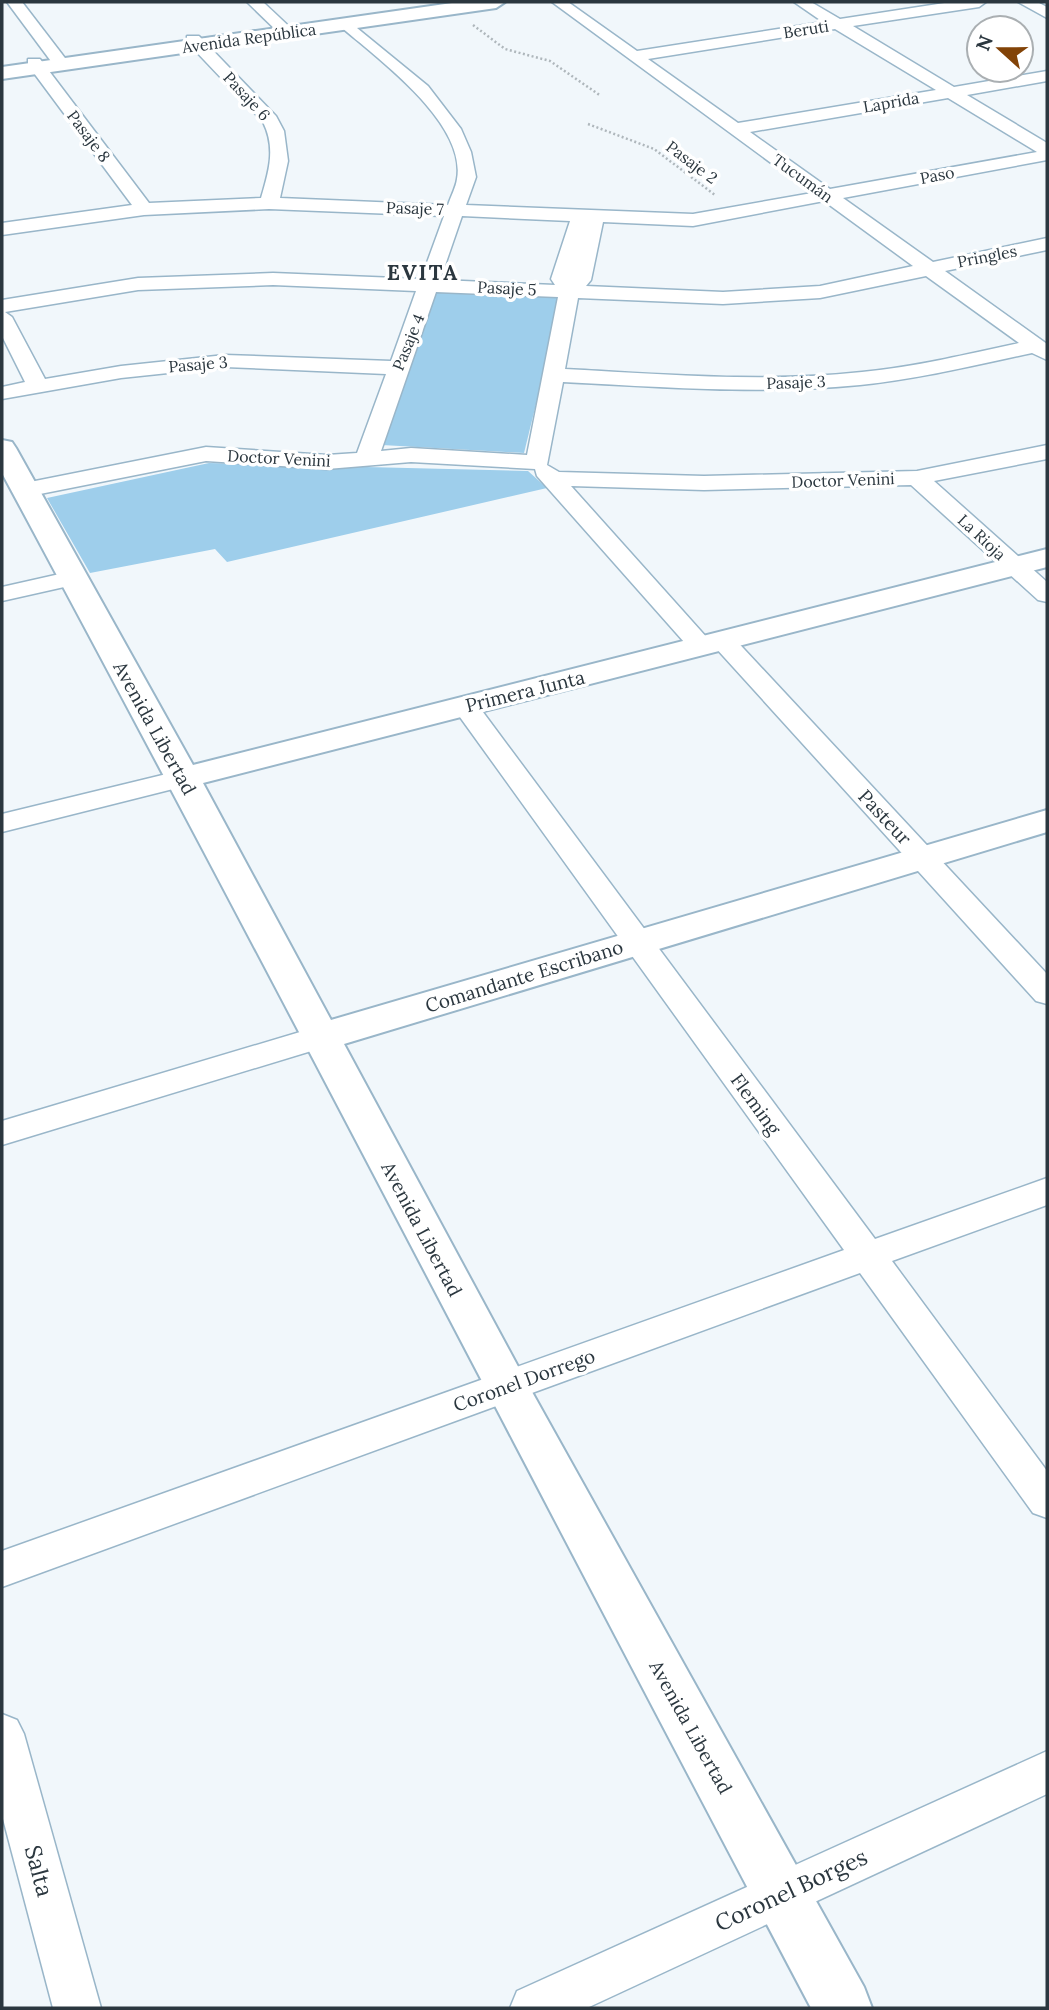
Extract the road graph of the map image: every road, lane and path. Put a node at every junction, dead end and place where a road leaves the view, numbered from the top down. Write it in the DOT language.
graph roads {
  1 [pos="14,2"];
  2 [pos="254,2"];
  3 [pos="490,2"];
  4 [pos="559,2"];
  5 [pos="801,2"];
  6 [pos="979,2"];
  7 [pos="1026,2"];
  8 [pos="452,5"];
  9 [pos="1047,13"];
  10 [pos="346,23"];
  11 [pos="838,24"];
  12 [pos="284,29"];
  13 [pos="195,42"];
  14 [pos="634,56"];
  15 [pos="59,62"];
  16 [pos="36,65"];
  17 [pos="2,66"];
  18 [pos="2,73"];
  19 [pos="1047,76"];
  20 [pos="951,92"];
  21 [pos="601,96"];
  22 [pos="588,124"];
  23 [pos="735,129"];
  24 [pos="1047,153"];
  25 [pos="834,200"];
  26 [pos="269,204"];
  27 [pos="144,209"];
  28 [pos="457,209"];
  29 [pos="737,212"];
  30 [pos="587,216"];
  31 [pos="693,220"];
  32 [pos="2,229"];
  33 [pos="1047,244"];
  34 [pos="927,267"];
  35 [pos="431,285"];
  36 [pos="569,291"];
  37 [pos="2,306"];
  38 [pos="2,317"];
  39 [pos="1041,350"];
  40 [pos="397,368"];
  41 [pos="554,374"];
  42 [pos="38,386"];
  43 [pos="2,393"];
  44 [pos="2,448"];
  45 [pos="1047,452"];
  46 [pos="366,460"];
  47 [pos="545,470"];
  48 [pos="917,478"];
  49 [pos="25,490"];
  50 [pos="1047,558"];
  51 [pos="1013,566"];
  52 [pos="73,578"];
  53 [pos="2,594"];
  54 [pos="1047,595"];
  55 [pos="712,643"];
  56 [pos="465,706"];
  57 [pos="183,778"];
  58 [pos="1047,821"];
  59 [pos="2,823"];
  60 [pos="923,858"];
  61 [pos="638,943"];
  62 [pos="1047,993"];
  63 [pos="320,1037"];
  64 [pos="2,1133"];
  65 [pos="1047,1191"];
  66 [pos="868,1256"];
  67 [pos="506,1387"];
  68 [pos="1047,1501"];
  69 [pos="2,1569"];
  70 [pos="2,1734"];
  71 [pos="1047,1772"];
  72 [pos="782,1894"];
  73 [pos="77,2008"];
  74 [pos="534,2008"];
  75 [pos="843,2008"];
  1 -- 15 [label="street"];
  2 -- 12 [label="street"];
  3 -- 8 [label="main road, Avenida República"];
  4 -- 14 [label="street, Tucumán"];
  5 -- 11 [label="street"];
  6 -- 11 [label="street, Beruti"];
  7 -- 9 [label="street"];
  8 -- 10 [label="main road, Avenida República"];
  8 -- 12 [label="main road, Avenida República"];
  8 -- 21 [label="path"];
  10 -- 12 [label="main road, Avenida República"];
  10 -- 28 [label="street, Pasaje 4"];
  11 -- 14 [label="street, Beruti"];
  11 -- 20 [label="street"];
  12 -- 13 [label="main road, Avenida República"];
  13 -- 15 [label="main road, Avenida República"];
  13 -- 26 [label="street, Pasaje 6"];
  14 -- 23 [label="street, Tucumán"];
  15 -- 16 [label="main road, Avenida República"];
  16 -- 17 [label="main road, Avenida República"];
  16 -- 18 [label="main road, Avenida República"];
  16 -- 27 [label="street, Pasaje 8"];
  19 -- 20 [label="street, Laprida"];
  20 -- 23 [label="street, Laprida"];
  20 -- 24 [label="street"];
  22 -- 29 [label="path, Pasaje 2"];
  23 -- 25 [label="street, Tucumán"];
  24 -- 25 [label="street, Paso"];
  25 -- 29 [label="street, Pasaje 7"];
  25 -- 31 [label="street"];
  25 -- 34 [label="street, Tucumán"];
  26 -- 27 [label="street, Pasaje 7"];
  26 -- 28 [label="street, Pasaje 7"];
  27 -- 32 [label="street, Pasaje 7"];
  28 -- 30 [label="street, Pasaje 7"];
  28 -- 35 [label="street, Pasaje 4"];
  29 -- 31 [label="street, Pasaje 7"];
  30 -- 31 [label="street, Pasaje 7"];
  30 -- 36 [label="street"];
  33 -- 34 [label="street, Pringles"];
  34 -- 36 [label="street, Pasaje 5"];
  34 -- 39 [label="street, Tucumán"];
  35 -- 36 [label="street, Pasaje 5"];
  35 -- 37 [label="street, Pasaje 5"];
  35 -- 40 [label="street, Pasaje 4"];
  36 -- 41 [label="street"];
  38 -- 42 [label="street"];
  39 -- 41 [label="street, Pasaje 3"];
  40 -- 42 [label="street, Pasaje 3"];
  40 -- 46 [label="street, Pasaje 4"];
  41 -- 47 [label="street"];
  42 -- 43 [label="street, Pasaje 3"];
  44 -- 49 [label="main road, Avenida Libertad"];
  45 -- 48 [label="street, Doctor Venini"];
  46 -- 47 [label="street, Doctor Venini"];
  46 -- 49 [label="street, Doctor Venini"];
  47 -- 48 [label="street, Doctor Venini"];
  47 -- 55 [label="street, Pasteur"];
  48 -- 51 [label="street, La Rioja"];
  49 -- 52 [label="main road, Avenida Libertad"];
  50 -- 51 [label="main road, Primera Junta"];
  51 -- 54 [label="street, La Rioja"];
  51 -- 55 [label="main road, Primera Junta"];
  52 -- 53 [label="street"];
  52 -- 57 [label="main road, Avenida Libertad"];
  55 -- 56 [label="main road, Primera Junta"];
  55 -- 60 [label="street, Pasteur"];
  56 -- 57 [label="main road, Primera Junta"];
  56 -- 61 [label="street, Fleming"];
  57 -- 59 [label="street, Primera Junta"];
  57 -- 63 [label="main road, Avenida Libertad"];
  58 -- 60 [label="main road, Comandante Escribano"];
  60 -- 61 [label="main road, Comandante Escribano"];
  60 -- 62 [label="street, Pasteur"];
  61 -- 63 [label="main road, Comandante Escribano"];
  61 -- 66 [label="street, Fleming"];
  63 -- 64 [label="street, Comandante Escribano"];
  63 -- 67 [label="main road, Avenida Libertad"];
  65 -- 66 [label="street, Coronel Dorrego"];
  66 -- 67 [label="street, Coronel Dorrego"];
  66 -- 68 [label="street, Fleming"];
  67 -- 69 [label="street, Coronel Dorrego"];
  67 -- 72 [label="main road, Avenida Libertad"];
  70 -- 73 [label="street, Salta"];
  71 -- 72 [label="street, Coronel Borges"];
  72 -- 74 [label="street, Coronel Borges"];
  72 -- 75 [label="main road, Avenida Libertad"];
}
